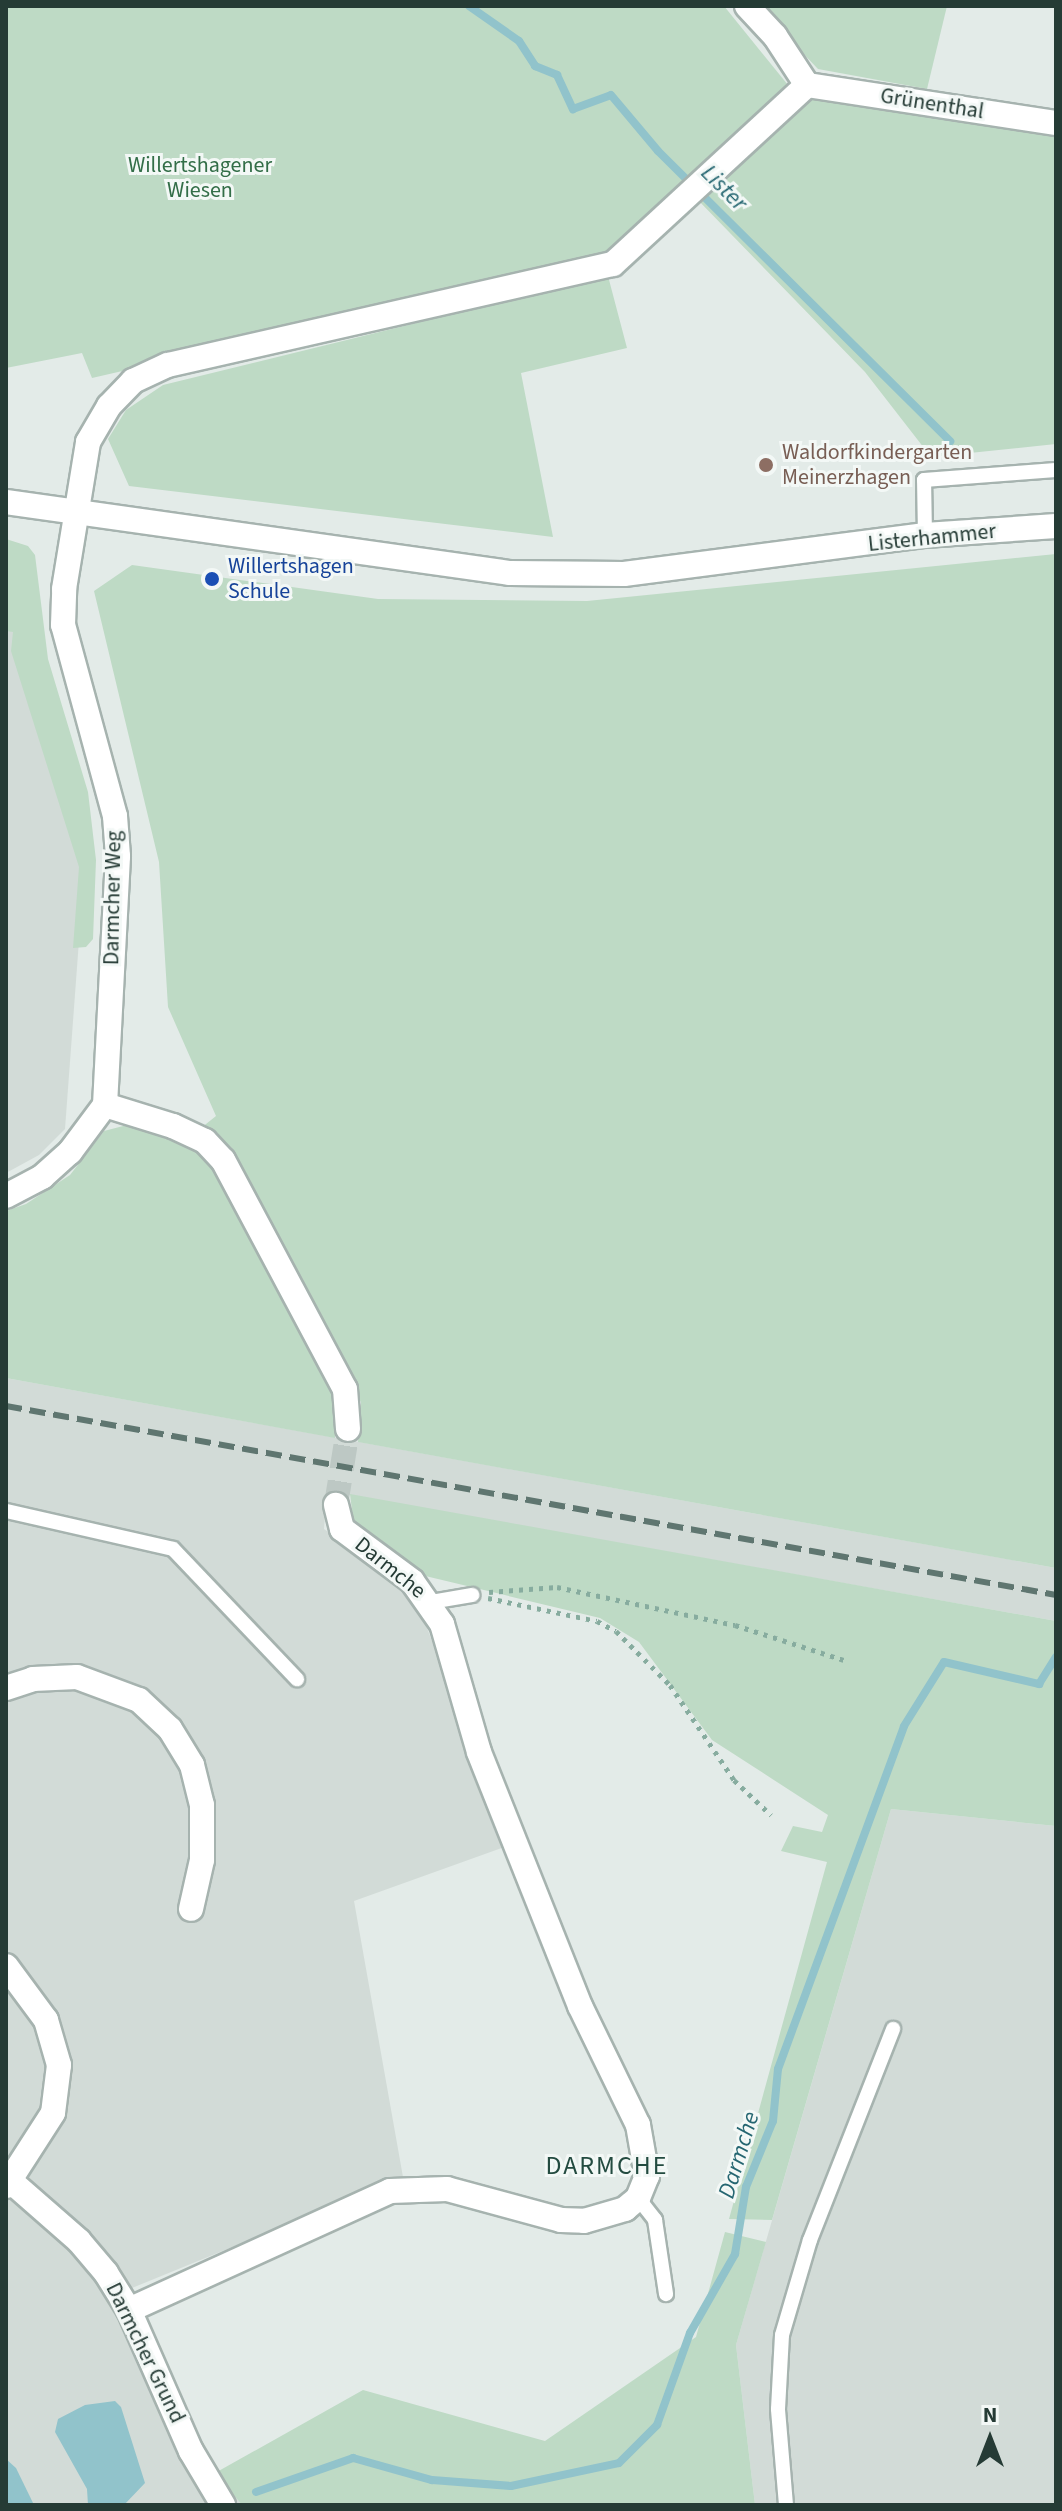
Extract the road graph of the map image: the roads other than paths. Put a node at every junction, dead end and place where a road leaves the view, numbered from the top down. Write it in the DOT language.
graph roads {
  1 [pos="747,6"];
  2 [pos="807,85"];
  3 [pos="1056,123"];
  4 [pos="1056,470"];
  5 [pos="6,502"];
  6 [pos="76,513"];
  7 [pos="1056,526"];
  8 [pos="925,535"];
  9 [pos="105,1105"];
  10 [pos="6,1196"];
  11 [pos="348,1429"];
  12 [pos="336,1505"];
  13 [pos="6,1511"];
  14 [pos="472,1595"];
  15 [pos="431,1602"];
  16 [pos="297,1679"];
  17 [pos="6,1688"];
  18 [pos="191,1909"];
  19 [pos="6,1966"];
  20 [pos="893,2029"];
  21 [pos="8,2182"];
  22 [pos="638,2198"];
  23 [pos="666,2294"];
  24 [pos="129,2310"];
  25 [pos="223,2505"];
  26 [pos="786,2505"];
  1 -- 2 [label="street"];
  2 -- 3 [label="street, Grünenthal"];
  2 -- 6 [label="street, Darmcher Weg"];
  4 -- 8 [label="lane"];
  5 -- 6 [label="street, Listerhammer"];
  6 -- 8 [label="street, Listerhammer"];
  6 -- 9 [label="street, Darmcher Weg"];
  7 -- 8 [label="street, Listerhammer"];
  9 -- 10 [label="street"];
  9 -- 11 [label="street"];
  12 -- 15 [label="street, Darmche"];
  13 -- 16 [label="lane"];
  14 -- 15 [label="lane"];
  15 -- 22 [label="street, Darmche"];
  17 -- 18 [label="street"];
  19 -- 21 [label="street, Darmcher Grund"];
  20 -- 26 [label="lane"];
  21 -- 24 [label="street, Darmcher Grund"];
  22 -- 23 [label="lane"];
  22 -- 24 [label="street"];
  24 -- 25 [label="street, Darmcher Grund"];
}
